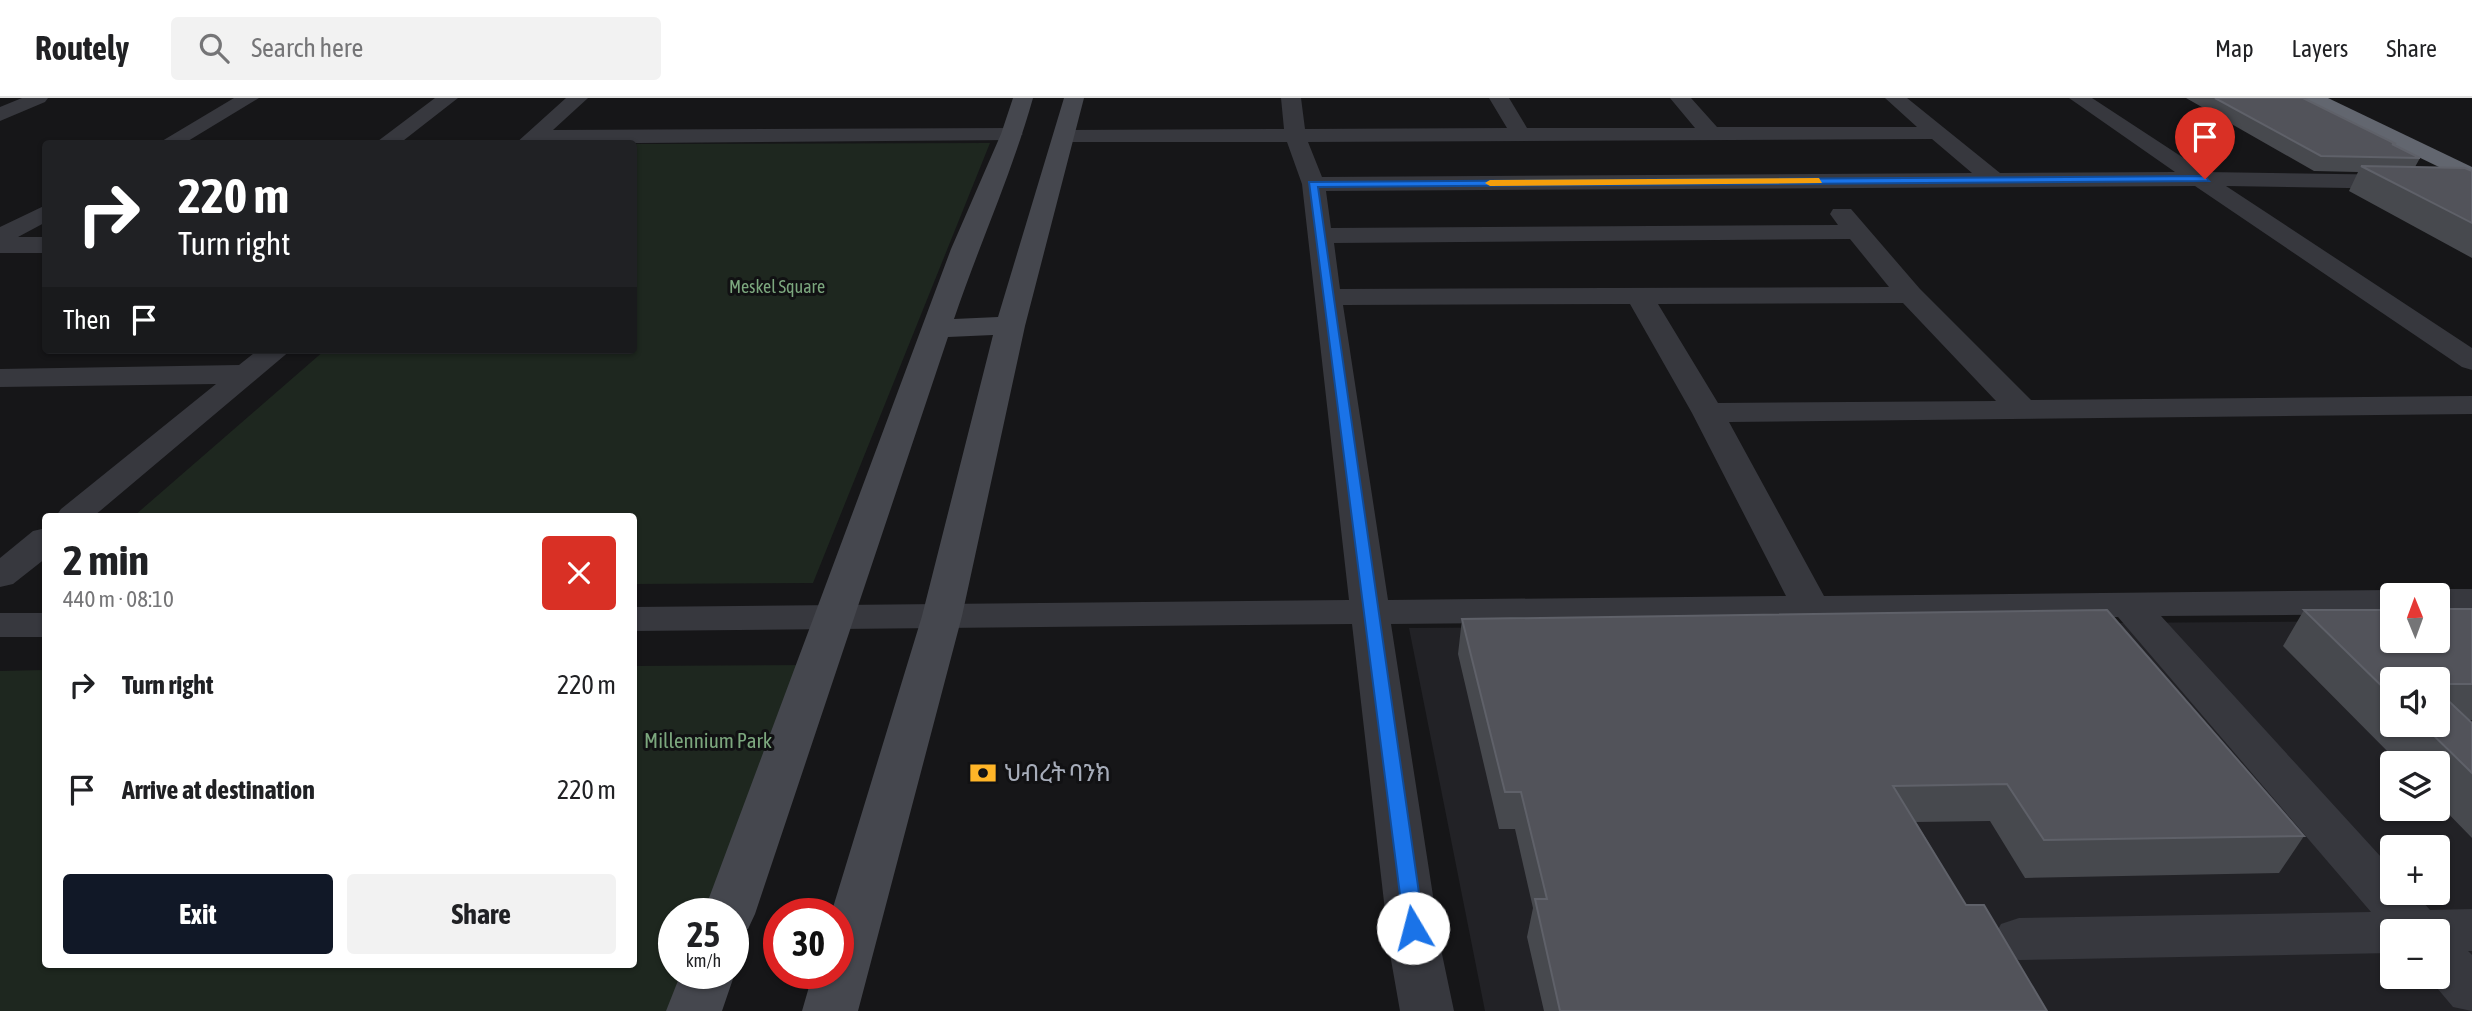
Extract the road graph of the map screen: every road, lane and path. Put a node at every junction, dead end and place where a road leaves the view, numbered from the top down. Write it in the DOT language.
graph roads {
  1 [pos="38,98"];
  2 [pos="249,98"];
  3 [pos="448,98"];
  4 [pos="578,98"];
  5 [pos="1023,98"];
  6 [pos="1074,98"];
  7 [pos="1291,98"];
  8 [pos="1499,98"];
  9 [pos="1680,98"];
  10 [pos="1895,98"];
  11 [pos="2079,98"];
  12 [pos="2312,98"];
  13 [pos="2351,98"];
  14 [pos="0,116"];
  15 [pos="1710,132"];
  16 [pos="1936,133"];
  17 [pos="1012,134"];
  18 [pos="1295,134"];
  19 [pos="1520,134"];
  20 [pos="1065,136"];
  21 [pos="174,140"];
  22 [pos="390,140"];
  23 [pos="529,140"];
  24 [pos="2472,154"];
  25 [pos="2472,176"];
  26 [pos="2205,179"];
  27 [pos="1994,180"];
  28 [pos="1813,181"];
  29 [pos="2472,183"];
  30 [pos="1313,184"];
  31 [pos="42,214"];
  32 [pos="1857,232"];
  33 [pos="1320,236"];
  34 [pos="0,237"];
  35 [pos="0,245"];
  36 [pos="42,245"];
  37 [pos="1638,294"];
  38 [pos="1910,295"];
  39 [pos="1329,297"];
  40 [pos="1010,326"];
  41 [pos="936,328"];
  42 [pos="271,354"];
  43 [pos="2472,361"];
  44 [pos="247,374"];
  45 [pos="0,378"];
  46 [pos="2472,405"];
  47 [pos="2021,408"];
  48 [pos="1708,413"];
  49 [pos="78,513"];
  50 [pos="42,542"];
  51 [pos="1,574"];
  52 [pos="2450,601"];
  53 [pos="2472,601"];
  54 [pos="2380,602"];
  55 [pos="2128,604"];
  56 [pos="1811,607"];
  57 [pos="1370,612"];
  58 [pos="942,616"];
  59 [pos="835,617"];
  60 [pos="637,619"];
  61 [pos="0,625"];
  62 [pos="42,625"];
  63 [pos="735,898"];
  64 [pos="2407,919"];
  65 [pos="2450,930"];
  66 [pos="2472,930"];
  67 [pos="2380,932"];
  68 [pos="2019,939"];
  69 [pos="2450,966"];
  70 [pos="702,989"];
  71 [pos="2472,991"];
  72 [pos="694,1011"];
  73 [pos="830,1011"];
  74 [pos="1427,1011"];
  1 -- 14 [label="street"];
  2 -- 21 [label="street"];
  3 -- 22 [label="street"];
  4 -- 23 [label="street"];
  5 -- 17 [label="street"];
  6 -- 20 [label="street"];
  7 -- 18 [label="street"];
  8 -- 19 [label="street"];
  9 -- 15 [label="street"];
  10 -- 16 [label="street"];
  11 -- 26 [label="street"];
  12 -- 25 [label="highway"];
  13 -- 24 [label="highway"];
  15 -- 16 [label="street"];
  15 -- 19 [label="street"];
  16 -- 27 [label="street"];
  17 -- 20 [label="street"];
  17 -- 23 [label="street"];
  17 -- 41 [label="street"];
  18 -- 19 [label="street"];
  18 -- 20 [label="street"];
  18 -- 30 [label="street"];
  20 -- 40 [label="street"];
  26 -- 27 [label="street"];
  26 -- 29 [label="street"];
  26 -- 43 [label="street"];
  27 -- 28 [label="street"];
  28 -- 30 [label="street"];
  28 -- 32 [label="street"];
  30 -- 33 [label="street"];
  31 -- 34 [label="street"];
  32 -- 33 [label="street"];
  32 -- 38 [label="street"];
  33 -- 39 [label="street"];
  35 -- 36 [label="street"];
  37 -- 38 [label="street"];
  37 -- 39 [label="street"];
  37 -- 48 [label="street"];
  38 -- 47 [label="street"];
  39 -- 57 [label="street"];
  40 -- 41 [label="street"];
  40 -- 58 [label="street"];
  41 -- 59 [label="street"];
  42 -- 44 [label="street"];
  44 -- 45 [label="street"];
  44 -- 49 [label="street"];
  46 -- 47 [label="street"];
  47 -- 48 [label="street"];
  48 -- 56 [label="street"];
  50 -- 51 [label="street"];
  52 -- 53 [label="street"];
  54 -- 55 [label="street"];
  55 -- 56 [label="street"];
  55 -- 64 [label="street"];
  56 -- 57 [label="street"];
  57 -- 58 [label="street"];
  57 -- 74 [label="street"];
  58 -- 59 [label="street"];
  58 -- 73 [label="street"];
  59 -- 60 [label="street"];
  59 -- 63 [label="street"];
  61 -- 62 [label="street"];
  65 -- 66 [label="street"];
  67 -- 68 [label="street"];
  69 -- 71 [label="street"];
  70 -- 72 [label="street"];
}
